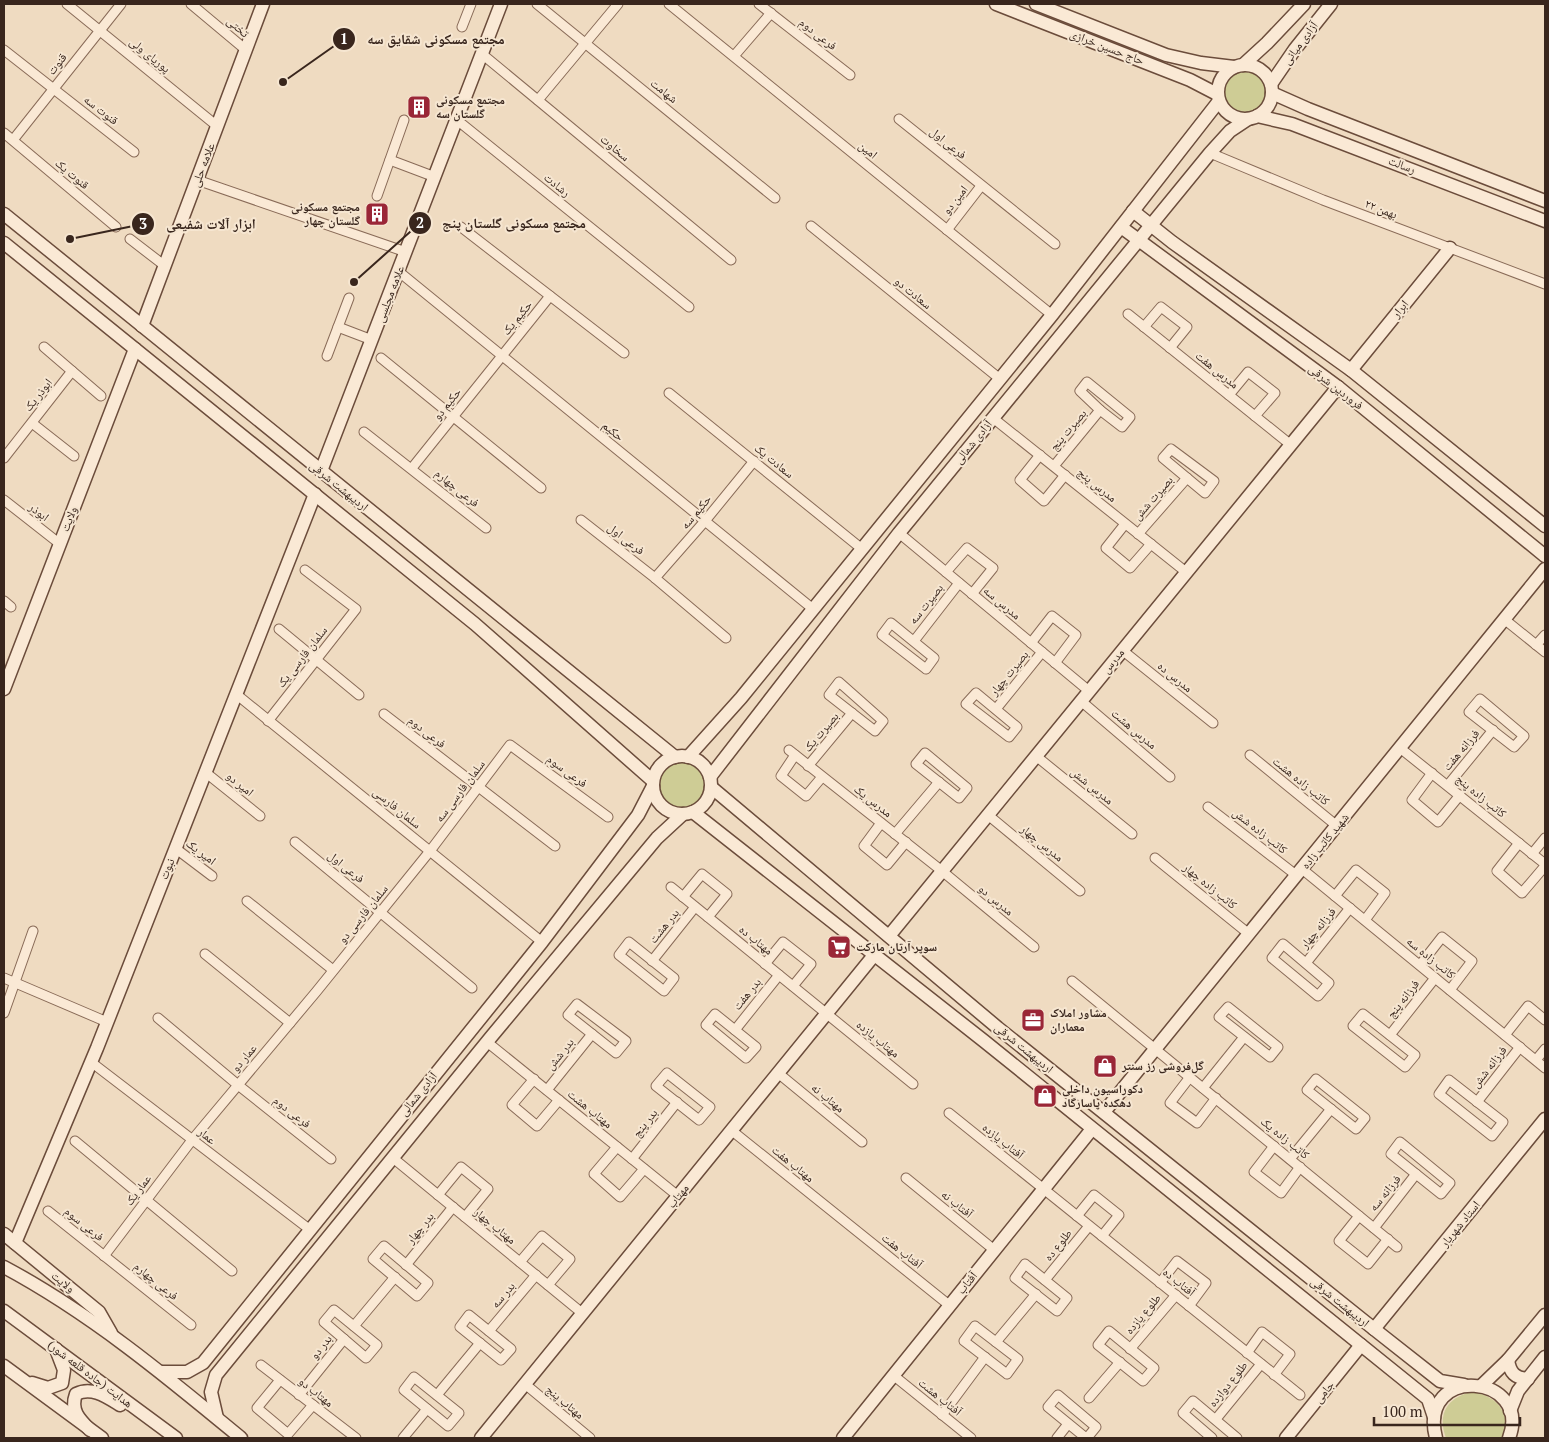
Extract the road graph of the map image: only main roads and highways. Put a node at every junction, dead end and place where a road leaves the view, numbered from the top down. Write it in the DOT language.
graph roads {
  1 [pos="263,4"];
  2 [pos="502,4"];
  3 [pos="996,4"];
  4 [pos="1036,4"];
  5 [pos="1304,4"];
  6 [pos="1331,4"];
  7 [pos="1239,66"];
  8 [pos="1271,88"];
  9 [pos="1218,97"];
  10 [pos="1252,117"];
  11 [pos="1545,201"];
  12 [pos="1133,211"];
  13 [pos="4,214"];
  14 [pos="1545,221"];
  15 [pos="1151,226"];
  16 [pos="1121,227"];
  17 [pos="1139,240"];
  18 [pos="4,243"];
  19 [pos="1450,248"];
  20 [pos="142,326"];
  21 [pos="135,349"];
  22 [pos="1351,370"];
  23 [pos="1338,387"];
  24 [pos="321,472"];
  25 [pos="314,494"];
  26 [pos="385,524"];
  27 [pos="1545,526"];
  28 [pos="372,540"];
  29 [pos="1545,556"];
  30 [pos="1545,569"];
  31 [pos="4,689"];
  32 [pos="675,757"];
  33 [pos="688,757"];
  34 [pos="710,782"];
  35 [pos="653,784"];
  36 [pos="688,813"];
  37 [pos="889,936"];
  38 [pos="874,954"];
  39 [pos="982,1015"];
  40 [pos="966,1027"];
  41 [pos="1010,1038"];
  42 [pos="999,1054"];
  43 [pos="417,1096"];
  44 [pos="433,1109"];
  45 [pos="1104,1112"];
  46 [pos="1545,1119"];
  47 [pos="1092,1128"];
  48 [pos="4,1234"];
  49 [pos="15,1243"];
  50 [pos="4,1266"];
  51 [pos="4,1310"];
  52 [pos="1545,1315"];
  53 [pos="1374,1329"];
  54 [pos="114,1338"];
  55 [pos="1361,1345"];
  56 [pos="55,1348"];
  57 [pos="1545,1357"];
  58 [pos="1508,1360"];
  59 [pos="202,1363"];
  60 [pos="4,1366"];
  61 [pos="161,1372"];
  62 [pos="1430,1373"];
  63 [pos="216,1375"];
  64 [pos="1528,1379"];
  65 [pos="23,1380"];
  66 [pos="1464,1386"];
  67 [pos="1481,1386"];
  68 [pos="1415,1389"];
  69 [pos="1510,1411"];
  70 [pos="1434,1417"];
  71 [pos="217,1418"];
  72 [pos="90,1430"];
  73 [pos="1435,1436"];
  74 [pos="1512,1436"];
  75 [pos="102,1438"];
  76 [pos="175,1438"];
  77 [pos="241,1438"];
  78 [pos="480,1438"];
  79 [pos="843,1438"];
  80 [pos="1286,1438"];
  1 -- 20 [label="main road, علامه حلی"];
  2 -- 24 [label="main road, علامه مجلسی"];
  3 -- 9 [label="main road, حاج حسین خرازی"];
  4 -- 7 [label="main road, حاج حسین خرازی"];
  5 -- 7 [label="main road, آزادی میانی"];
  6 -- 8 [label="main road, آزادی میانی"];
  7 -- 8 [label="main road"];
  7 -- 9 [label="main road"];
  8 -- 10 [label="main road"];
  8 -- 11 [label="main road, رسالت"];
  9 -- 10 [label="main road"];
  9 -- 12 [label="main road, آزادی شمالی"];
  10 -- 14 [label="main road, رسالت"];
  10 -- 15 [label="main road, آزادی شمالی"];
  12 -- 15 [label="main road, فروردین شرقی"];
  12 -- 16 [label="main road, آزادی شمالی"];
  13 -- 20 [label="main road, اردیبهشت شرقی"];
  15 -- 17 [label="main road, آزادی شمالی"];
  15 -- 22 [label="main road, فروردین شرقی"];
  16 -- 17 [label="main road, فروردین شرقی"];
  16 -- 33 [label="main road, آزادی شمالی"];
  17 -- 23 [label="main road, فروردین شرقی"];
  17 -- 34 [label="main road, آزادی شمالی"];
  18 -- 21 [label="main road, اردیبهشت شرقی"];
  19 -- 22 [label="main road, ابرار"];
  20 -- 24 [label="main road, اردیبهشت شرقی"];
  21 -- 25 [label="main road, اردیبهشت شرقی"];
  21 -- 31 [label="main road, ولایت"];
  22 -- 27 [label="main road, فروردین شرقی"];
  23 -- 29 [label="main road, فروردین شرقی"];
  23 -- 37 [label="main road, مدرس"];
  24 -- 26 [label="main road, اردیبهشت شرقی"];
  25 -- 28 [label="main road, اردیبهشت شرقی"];
  25 -- 49 [label="main road, نبوت"];
  26 -- 28 [label="main road"];
  26 -- 32 [label="main road, اردیبهشت شرقی"];
  28 -- 35 [label="main road, اردیبهشت شرقی"];
  30 -- 45 [label="main road, شهید کاتب زاده"];
  32 -- 33 [label="main road"];
  32 -- 35 [label="main road"];
  33 -- 34 [label="main road"];
  34 -- 36 [label="main road"];
  34 -- 37 [label="main road, اردیبهشت شرقی"];
  35 -- 36 [label="main road"];
  35 -- 43 [label="main road, آزادی شمالی"];
  36 -- 38 [label="main road, اردیبهشت شرقی"];
  36 -- 44 [label="main road, آزادی شمالی"];
  37 -- 39 [label="main road, اردیبهشت شرقی"];
  38 -- 40 [label="main road, اردیبهشت شرقی"];
  38 -- 78 [label="main road, مهتاب"];
  39 -- 40 [label="main road"];
  39 -- 41 [label="main road, اردیبهشت شرقی"];
  40 -- 42 [label="main road, اردیبهشت شرقی"];
  41 -- 42 [label="main road"];
  41 -- 45 [label="main road, اردیبهشت شرقی"];
  42 -- 47 [label="main road, اردیبهشت شرقی"];
  43 -- 44 [label="main road"];
  43 -- 59 [label="main road, آزادی شمالی"];
  44 -- 63 [label="main road, آزادی شمالی"];
  45 -- 53 [label="main road, اردیبهشت شرقی"];
  46 -- 53 [label="main road, استاد شهریار"];
  47 -- 55 [label="main road, اردیبهشت شرقی"];
  47 -- 79 [label="main road, آفتاب"];
  48 -- 49 [label="main road, ولایت"];
  49 -- 54 [label="main road, ولایت"];
  50 -- 54 [label="main road"];
  51 -- 56 [label="main road, هدایت (جاده قلعه شور)"];
  52 -- 58 [label="main road"];
  53 -- 62 [label="main road, اردیبهشت شرقی"];
  54 -- 61 [label="main road"];
  55 -- 68 [label="main road, اردیبهشت شرقی"];
  55 -- 80 [label="main road, جامی"];
  56 -- 65 [label="main road"];
  56 -- 76 [label="main road, هدایت (جاده قلعه شور)"];
  57 -- 64 [label="main road"];
  58 -- 64 [label="main road"];
  58 -- 67 [label="main road"];
  59 -- 61 [label="main road, آزادی شمالی"];
  59 -- 63 [label="main road"];
  60 -- 65 [label="main road"];
  61 -- 71 [label="main road"];
  62 -- 66 [label="main road, اردیبهشت شرقی"];
  62 -- 68 [label="main road"];
  63 -- 71 [label="main road"];
  64 -- 69 [label="main road"];
  65 -- 72 [label="main road"];
  66 -- 67 [label="main road, اردیبهشت شرقی"];
  66 -- 70 [label="main road"];
  67 -- 69 [label="main road"];
  68 -- 70 [label="main road, اردیبهشت شرقی"];
  69 -- 74 [label="main road"];
  70 -- 73 [label="main road"];
  71 -- 77 [label="main road"];
  72 -- 75 [label="main road"];
  72 -- 76 [label="main road"];
}
